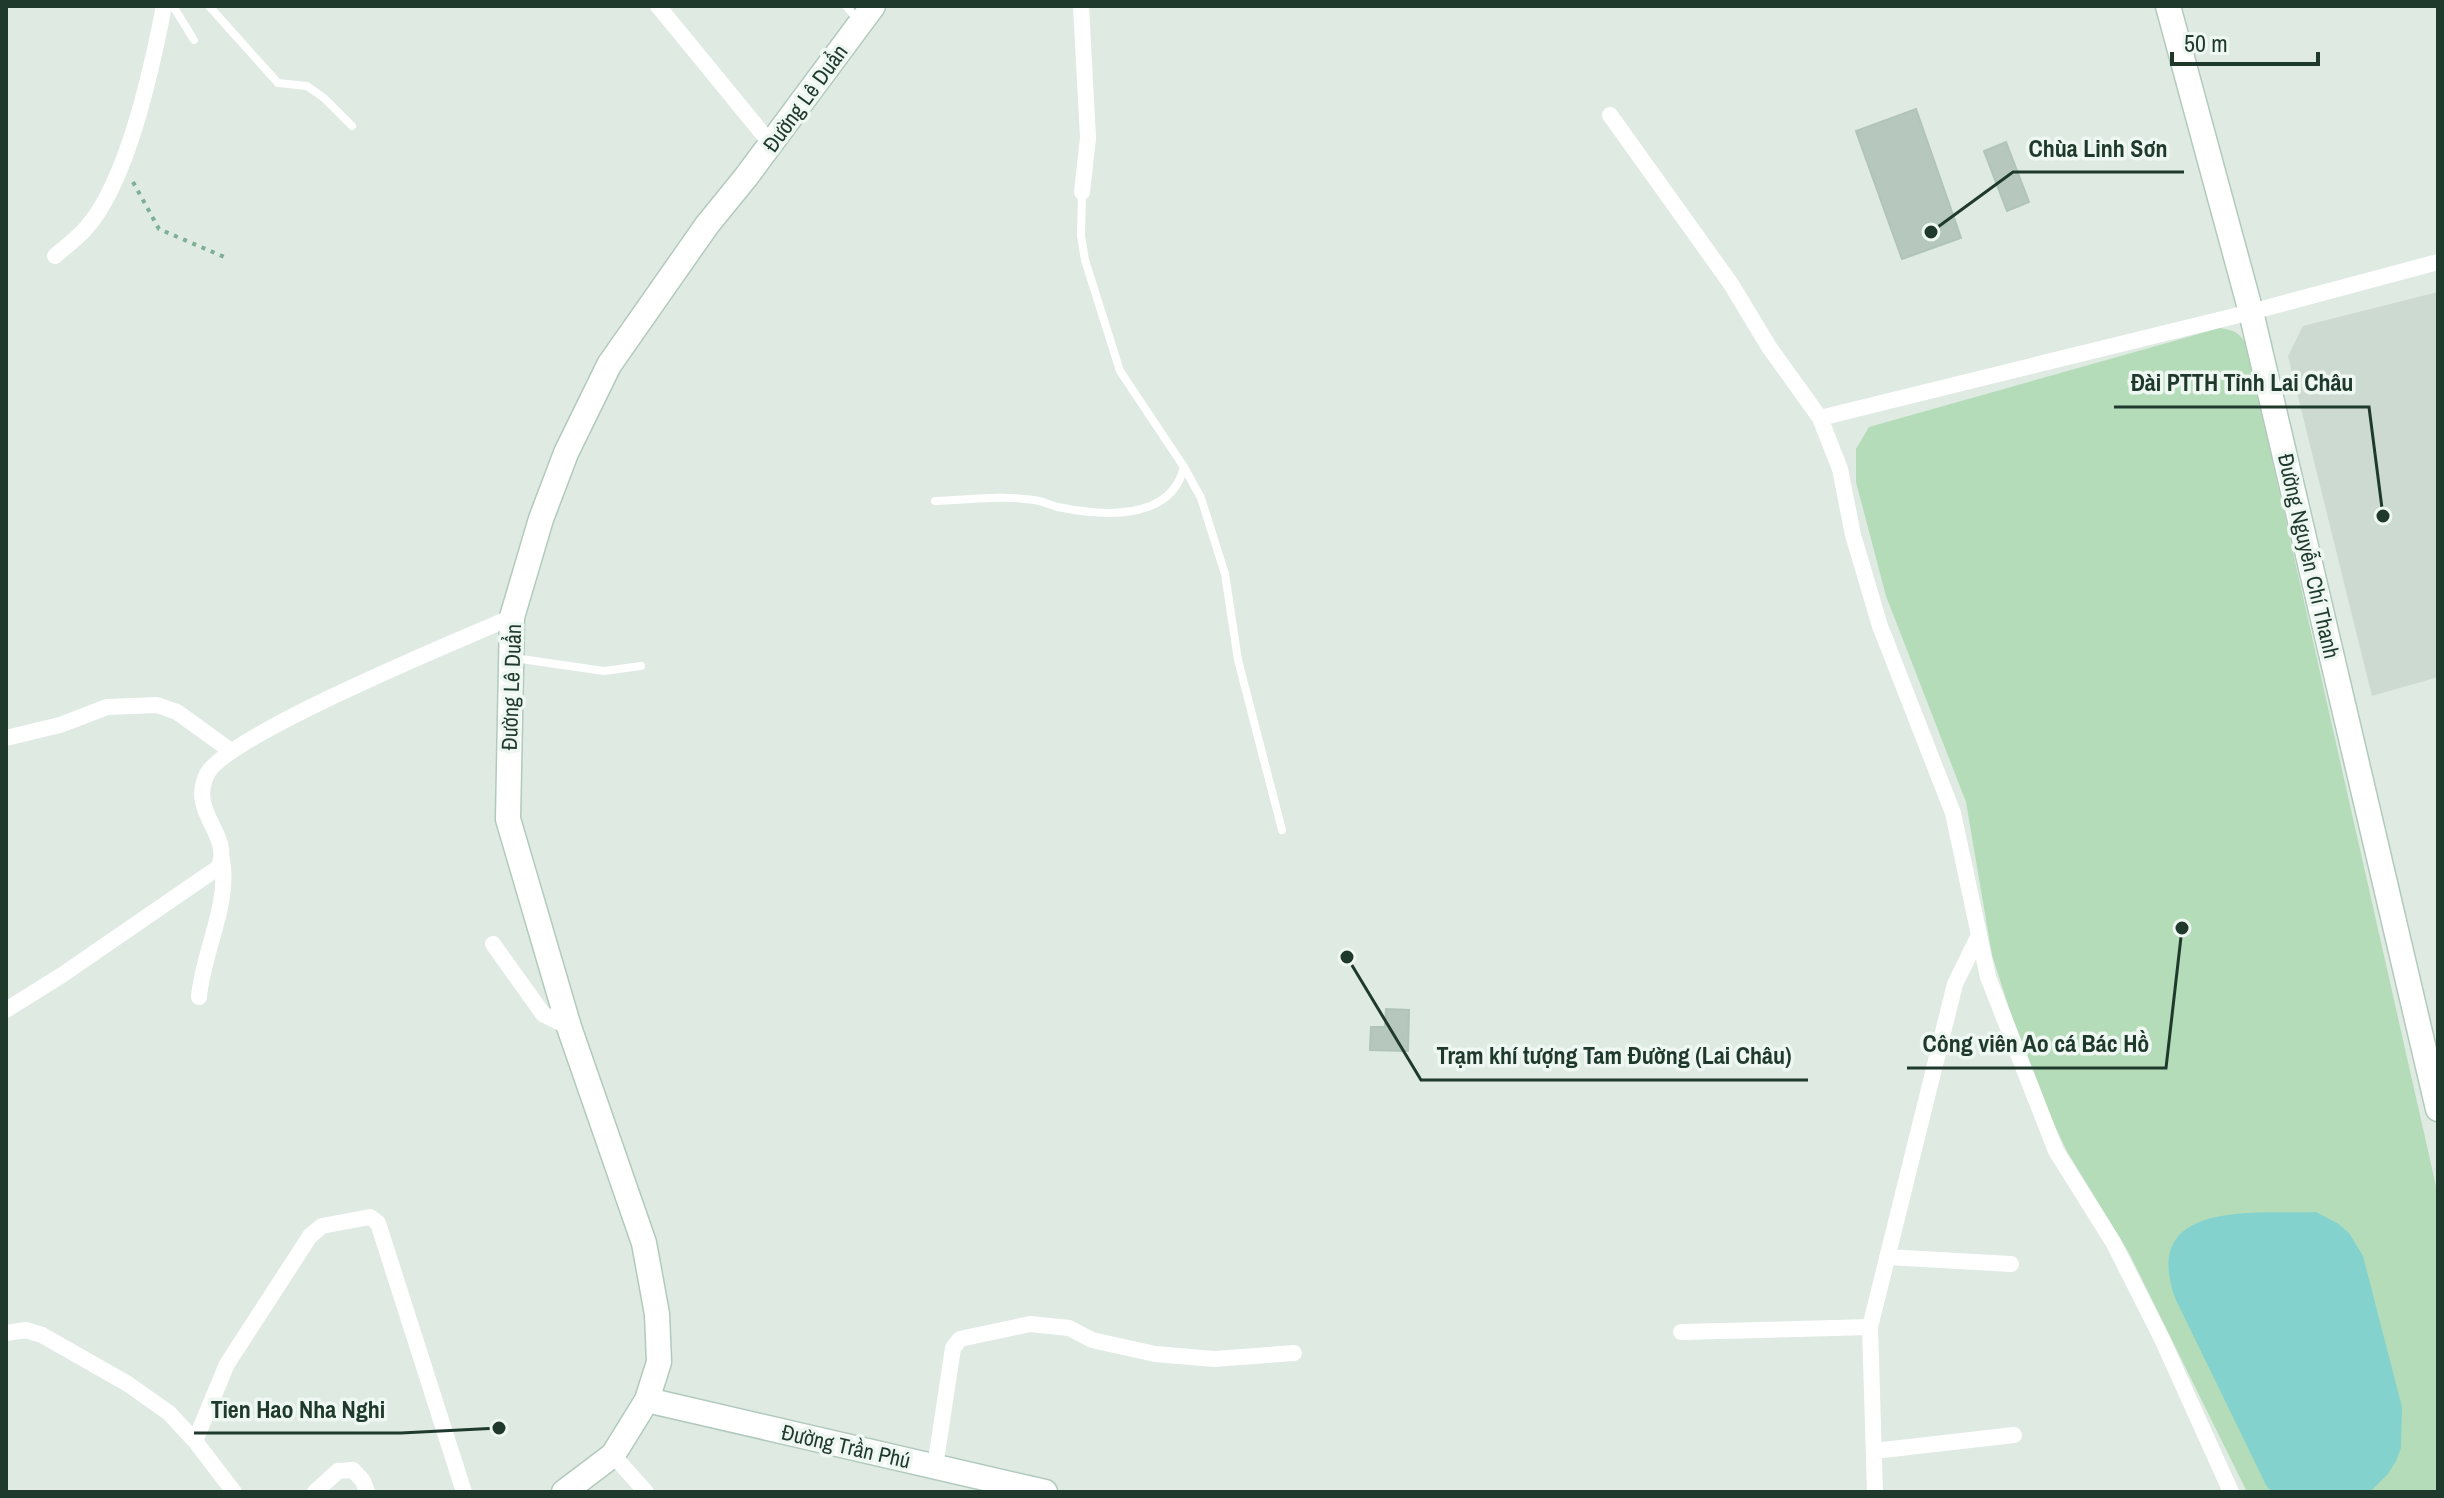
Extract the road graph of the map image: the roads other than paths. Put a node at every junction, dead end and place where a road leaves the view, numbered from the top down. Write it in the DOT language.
graph roads {
  1 [pos="164,6"];
  2 [pos="173,6"];
  3 [pos="209,6"];
  4 [pos="658,6"];
  5 [pos="1081,6"];
  6 [pos="2168,6"];
  7 [pos="860,12"];
  8 [pos="194,40"];
  9 [pos="1610,115"];
  10 [pos="352,126"];
  11 [pos="771,144"];
  12 [pos="1082,192"];
  13 [pos="55,256"];
  14 [pos="2438,262"];
  15 [pos="2251,312"];
  16 [pos="1820,418"];
  17 [pos="1184,467"];
  18 [pos="935,501"];
  19 [pos="512,617"];
  20 [pos="513,658"];
  21 [pos="641,666"];
  22 [pos="6,738"];
  23 [pos="231,751"];
  24 [pos="1282,830"];
  25 [pos="222,859"];
  26 [pos="1978,937"];
  27 [pos="493,944"];
  28 [pos="199,997"];
  29 [pos="6,1010"];
  30 [pos="569,1027"];
  31 [pos="2438,1109"];
  32 [pos="1887,1257"];
  33 [pos="2011,1264"];
  34 [pos="1870,1327"];
  35 [pos="1681,1332"];
  36 [pos="6,1333"];
  37 [pos="1294,1353"];
  38 [pos="647,1400"];
  39 [pos="2014,1435"];
  40 [pos="195,1441"];
  41 [pos="1874,1451"];
  42 [pos="613,1455"];
  43 [pos="935,1467"];
  44 [pos="234,1492"];
  45 [pos="315,1492"];
  46 [pos="367,1492"];
  47 [pos="464,1492"];
  48 [pos="564,1492"];
  49 [pos="646,1492"];
  50 [pos="1045,1492"];
  51 [pos="1875,1492"];
  52 [pos="2231,1492"];
  1 -- 13 [label="street"];
  2 -- 8 [label="lane"];
  3 -- 10 [label="lane"];
  4 -- 11 [label="street"];
  5 -- 12 [label="street"];
  6 -- 15 [label="main road, Đường Nguyễn Chí Thanh"];
  7 -- 11 [label="main road, Đường Lê Duẩn"];
  9 -- 16 [label="street"];
  11 -- 19 [label="main road, Đường Lê Duẩn"];
  12 -- 17 [label="lane"];
  14 -- 15 [label="street"];
  15 -- 16 [label="street"];
  15 -- 31 [label="main road, Đường Nguyễn Chí Thanh"];
  16 -- 26 [label="street"];
  17 -- 18 [label="lane"];
  17 -- 24 [label="lane"];
  19 -- 20 [label="main road, Đường Lê Duẩn"];
  19 -- 23 [label="street"];
  20 -- 21 [label="lane"];
  20 -- 30 [label="main road, Đường Lê Duẩn"];
  22 -- 23 [label="street"];
  23 -- 25 [label="street"];
  25 -- 28 [label="street"];
  25 -- 29 [label="street"];
  26 -- 32 [label="street"];
  26 -- 52 [label="street"];
  27 -- 30 [label="street"];
  30 -- 38 [label="main road, Đường Lê Duẩn"];
  32 -- 33 [label="street"];
  32 -- 34 [label="street"];
  34 -- 35 [label="street"];
  34 -- 41 [label="street"];
  36 -- 40 [label="street"];
  37 -- 43 [label="street"];
  38 -- 42 [label="main road, Đường Lê Duẩn"];
  38 -- 43 [label="main road, Đường Trần Phú"];
  39 -- 41 [label="street"];
  40 -- 44 [label="street"];
  40 -- 47 [label="street"];
  41 -- 51 [label="street"];
  42 -- 48 [label="main road"];
  42 -- 49 [label="street"];
  43 -- 50 [label="main road, Đường Trần Phú"];
  45 -- 46 [label="street"];
}
